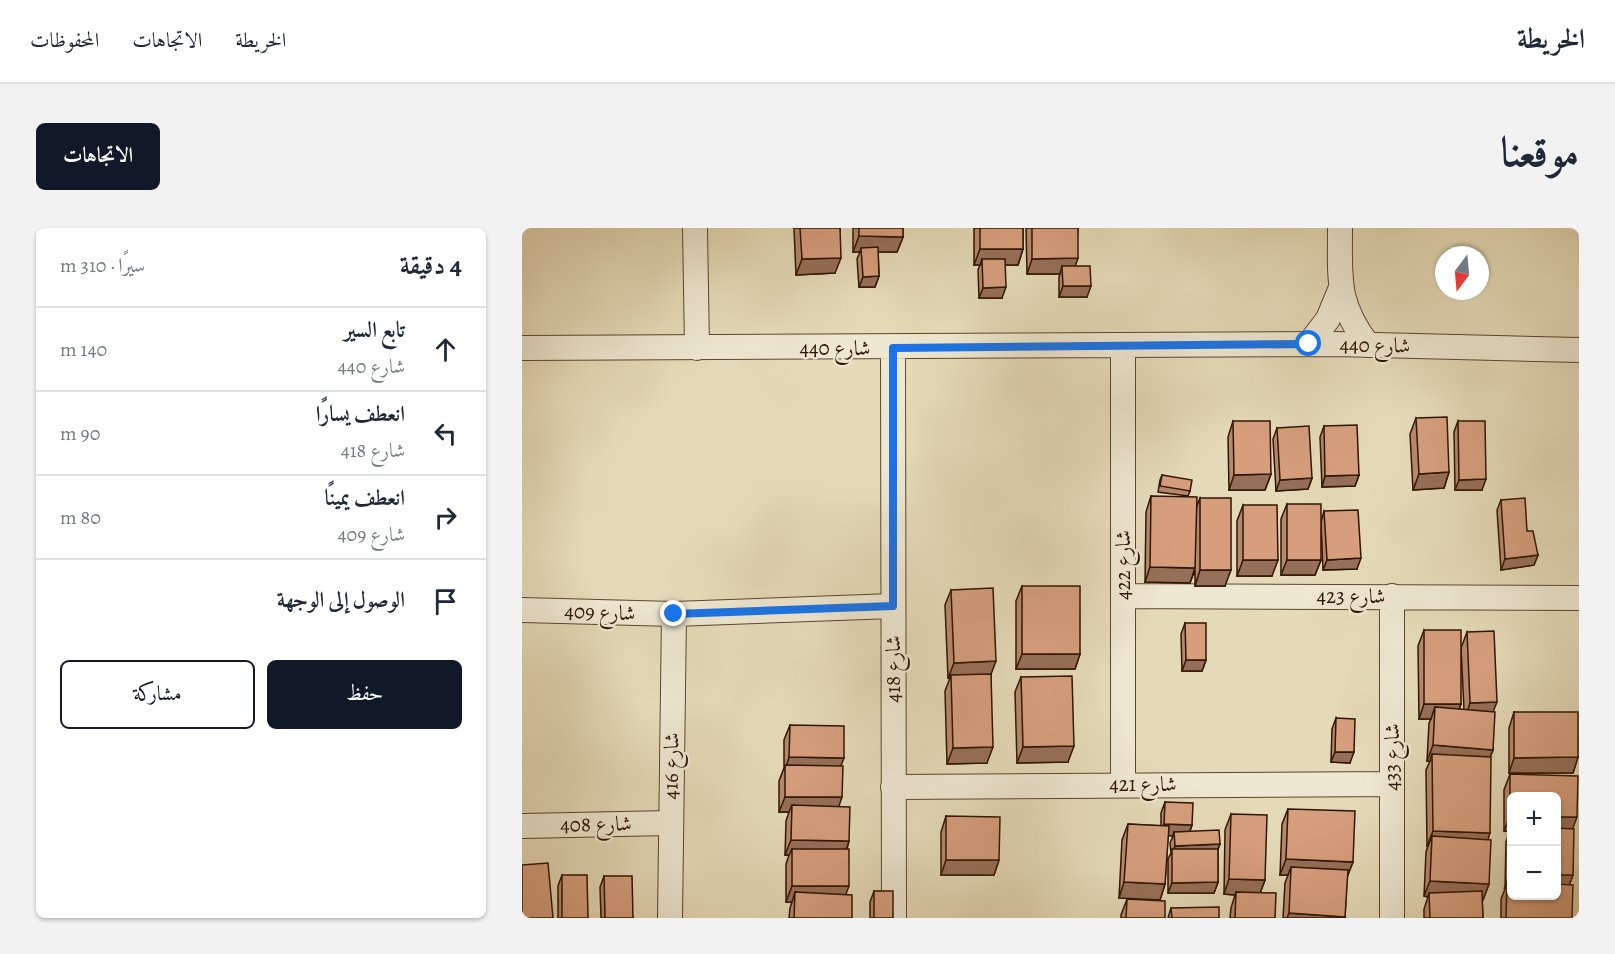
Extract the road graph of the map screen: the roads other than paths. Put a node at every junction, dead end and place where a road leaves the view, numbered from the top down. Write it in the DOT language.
graph roads {
  1 [pos="695,228"];
  2 [pos="1340,228"];
  3 [pos="1340,291"];
  4 [pos="1309,344"];
  5 [pos="1368,345"];
  6 [pos="1122,346"];
  7 [pos="522,348"];
  8 [pos="697,348"];
  9 [pos="893,348"];
  10 [pos="1579,350"];
  11 [pos="1123,596"];
  12 [pos="1392,596"];
  13 [pos="1579,598"];
  14 [pos="893,606"];
  15 [pos="522,610"];
  16 [pos="674,614"];
  17 [pos="1123,784"];
  18 [pos="1392,784"];
  19 [pos="893,787"];
  20 [pos="670,823"];
  21 [pos="522,826"];
  22 [pos="670,918"];
  23 [pos="894,918"];
  24 [pos="1392,918"];
  1 -- 8 [label="street"];
  2 -- 3 [label="street"];
  3 -- 4 [label="street"];
  3 -- 5 [label="street"];
  4 -- 5 [label="street, شارع 440"];
  4 -- 6 [label="street, شارع 440"];
  5 -- 10 [label="street, شارع 440"];
  6 -- 9 [label="street, شارع 440"];
  6 -- 11 [label="street, شارع 422"];
  7 -- 8 [label="street, شارع 440"];
  8 -- 9 [label="street, شارع 440"];
  9 -- 14 [label="street, شارع 418"];
  11 -- 12 [label="street, شارع 423"];
  11 -- 17 [label="street, شارع 422"];
  12 -- 13 [label="street, شارع 423"];
  12 -- 18 [label="street, شارع 433"];
  14 -- 16 [label="street, شارع 409"];
  14 -- 19 [label="street, شارع 418"];
  15 -- 16 [label="street, شارع 409"];
  16 -- 20 [label="street, شارع 416"];
  17 -- 18 [label="street, شارع 421"];
  17 -- 19 [label="street, شارع 421"];
  18 -- 24 [label="street, شارع 433"];
  19 -- 23 [label="street, شارع 418"];
  20 -- 21 [label="street, شارع 408"];
  20 -- 22 [label="street, شارع 416"];
}
